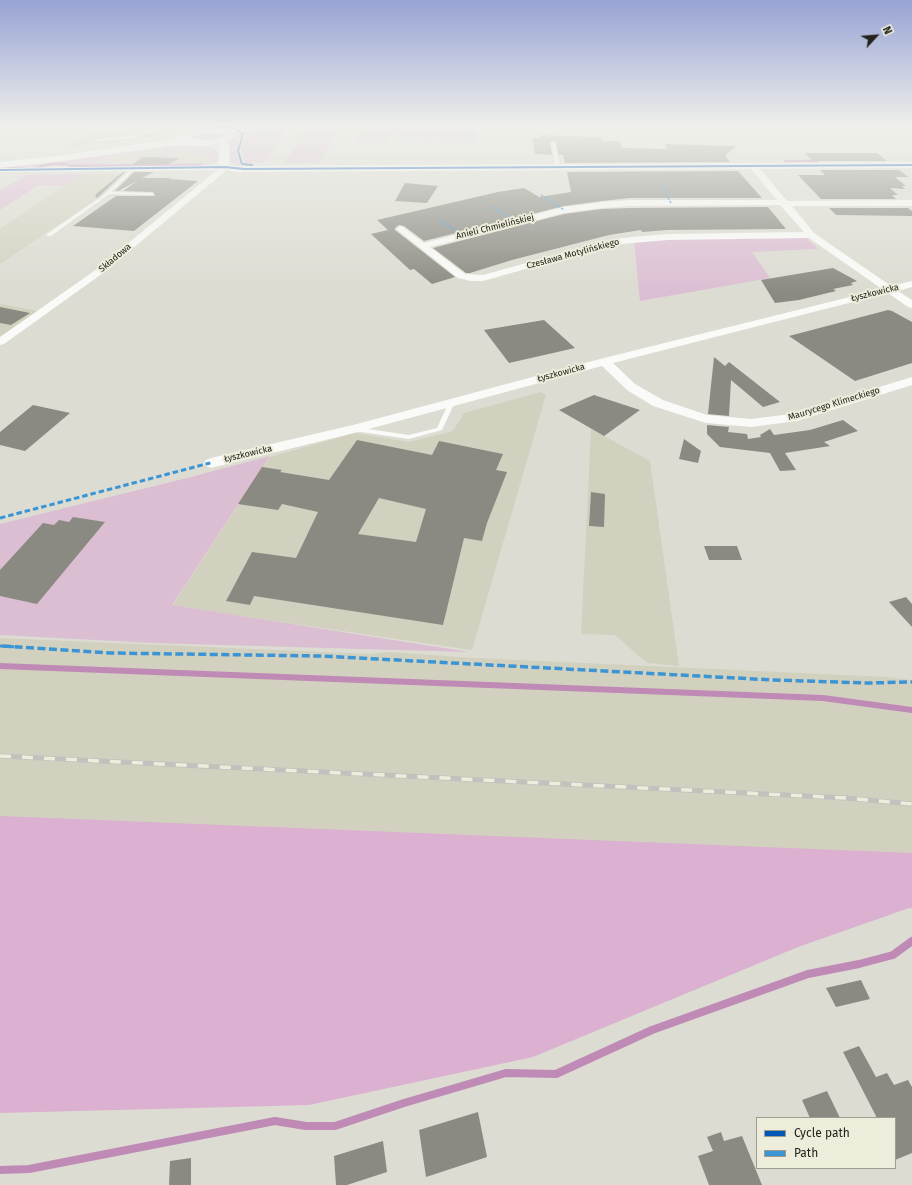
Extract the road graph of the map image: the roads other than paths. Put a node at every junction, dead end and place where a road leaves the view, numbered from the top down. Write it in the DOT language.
graph roads {
  1 [pos="120,181"];
  2 [pos="207,181"];
  3 [pos="765,181"];
  4 [pos="108,193"];
  5 [pos="153,194"];
  6 [pos="783,203"];
  7 [pos="912,203"];
  8 [pos="400,229"];
  9 [pos="49,235"];
  10 [pos="811,236"];
  11 [pos="423,246"];
  12 [pos="912,284"];
  13 [pos="889,290"];
  14 [pos="912,305"];
  15 [pos="0,342"];
  16 [pos="604,362"];
  17 [pos="912,380"];
  18 [pos="452,402"];
  19 [pos="354,429"];
  20 [pos="211,462"];
  1 -- 4 [label="lane"];
  2 -- 15 [label="street, Składowa"];
  3 -- 6 [label="street"];
  4 -- 5 [label="lane"];
  4 -- 9 [label="lane"];
  6 -- 7 [label="street, Anieli Chmielińskiej"];
  6 -- 10 [label="street"];
  6 -- 11 [label="street, Anieli Chmielińskiej"];
  8 -- 11 [label="street, Czesława Motylińskiego"];
  10 -- 11 [label="street, Czesława Motylińskiego"];
  10 -- 13 [label="street"];
  12 -- 13 [label="street, Łyszkowicka"];
  13 -- 14 [label="street"];
  13 -- 16 [label="street, Łyszkowicka"];
  16 -- 17 [label="street, Maurycego Klimeckiego"];
  16 -- 18 [label="street, Łyszkowicka"];
  18 -- 19 [label="street, Łyszkowicka"];
  18 -- 19 [label="lane"];
  19 -- 20 [label="street, Łyszkowicka"];
}
